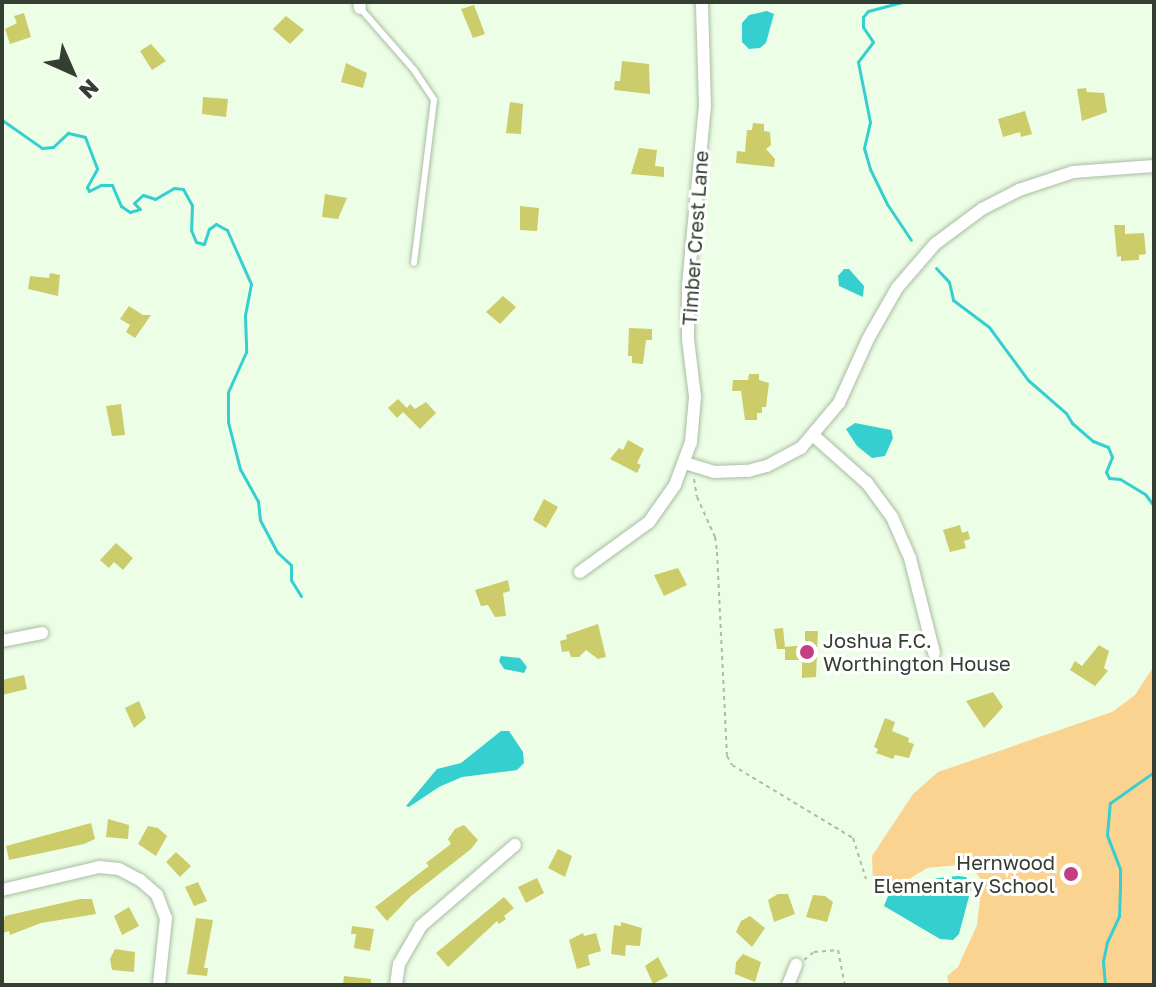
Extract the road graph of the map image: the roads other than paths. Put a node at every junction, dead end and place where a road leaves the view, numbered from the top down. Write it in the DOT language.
graph roads {
  1 [pos="702,2"];
  2 [pos="359,5"];
  3 [pos="1154,166"];
  4 [pos="414,263"];
  5 [pos="814,436"];
  6 [pos="689,464"];
  7 [pos="580,572"];
  8 [pos="42,633"];
  9 [pos="2,641"];
  10 [pos="934,653"];
  11 [pos="515,845"];
  12 [pos="2,890"];
  13 [pos="796,965"];
  14 [pos="159,985"];
  15 [pos="396,985"];
  16 [pos="788,985"];
  1 -- 6 [label="street, Timber Crest Lane"];
  2 -- 4 [label="lane"];
  3 -- 5 [label="street"];
  5 -- 6 [label="street"];
  5 -- 10 [label="street"];
  6 -- 7 [label="street, Timber Crest Lane"];
  8 -- 9 [label="street"];
  11 -- 15 [label="street"];
  12 -- 14 [label="street"];
  13 -- 16 [label="street"];
}
